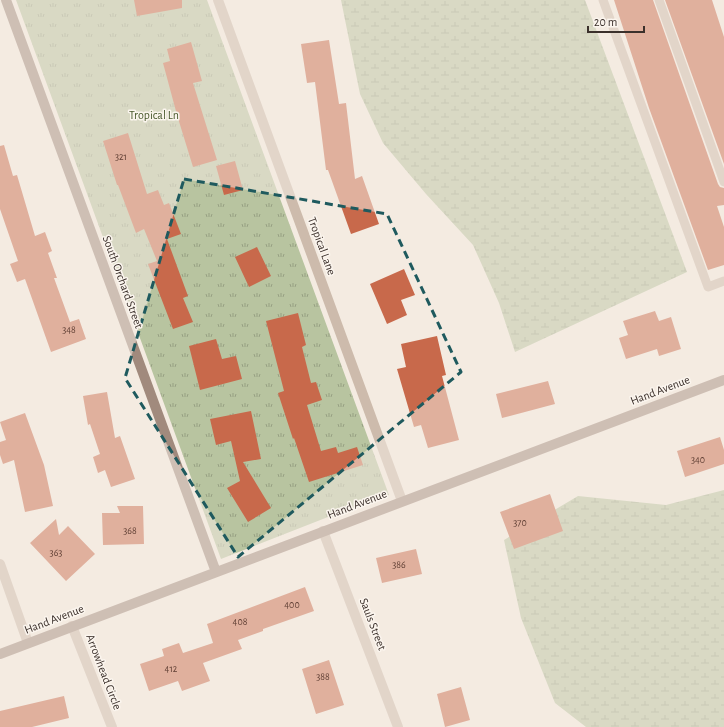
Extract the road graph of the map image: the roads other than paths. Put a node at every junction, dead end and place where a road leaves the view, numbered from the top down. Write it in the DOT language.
graph roads {
  1 [pos="6,0"];
  2 [pos="218,0"];
  3 [pos="603,0"];
  4 [pos="658,0"];
  5 [pos="724,182"];
  6 [pos="724,281"];
  7 [pos="724,380"];
  8 [pos="402,501"];
  9 [pos="323,531"];
  10 [pos="0,564"];
  11 [pos="216,572"];
  12 [pos="72,626"];
  13 [pos="28,643"];
  14 [pos="0,654"];
  15 [pos="112,727"];
  16 [pos="398,727"];
  1 -- 11 [label="street, South Orchard Street"];
  2 -- 8 [label="street, Tropical Lane"];
  3 -- 6 [label="lane"];
  4 -- 5 [label="lane"];
  7 -- 8 [label="street, Hand Avenue"];
  8 -- 9 [label="street, Hand Avenue"];
  9 -- 11 [label="street, Hand Avenue"];
  9 -- 16 [label="street, Sauls Street"];
  10 -- 13 [label="street"];
  11 -- 12 [label="street, Hand Avenue"];
  12 -- 13 [label="street, Hand Avenue"];
  12 -- 15 [label="street, Arrowhead Circle"];
  13 -- 14 [label="street, Hand Avenue"];
}
